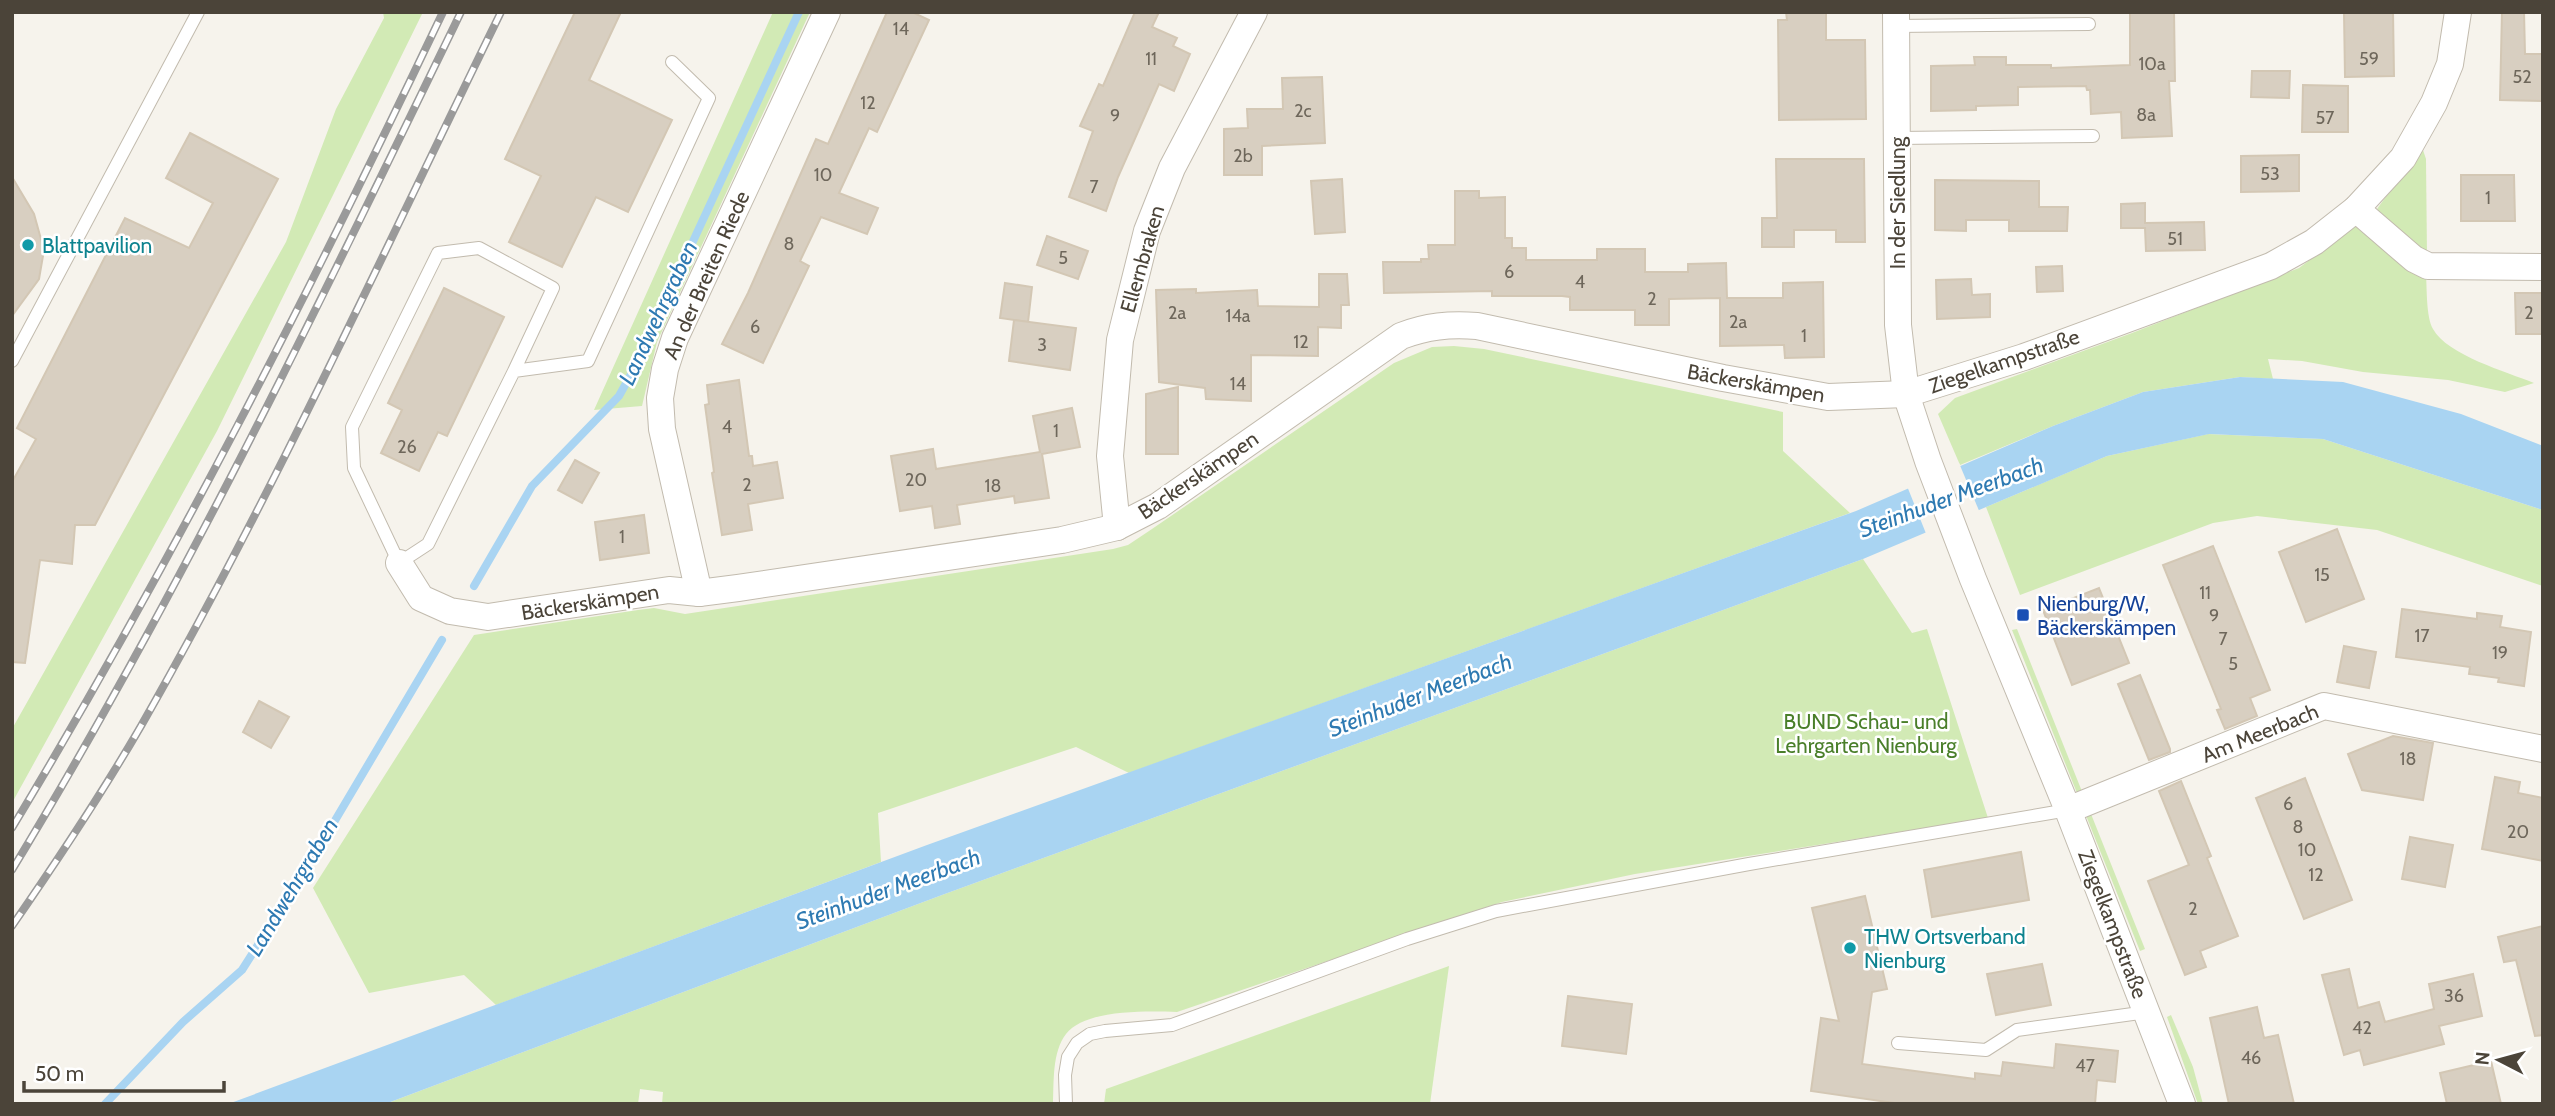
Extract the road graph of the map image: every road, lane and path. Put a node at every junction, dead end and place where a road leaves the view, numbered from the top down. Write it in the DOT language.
graph roads {
  1 [pos="198,12"];
  2 [pos="827,12"];
  3 [pos="1254,12"];
  4 [pos="2458,12"];
  5 [pos="1896,19"];
  6 [pos="2088,24"];
  7 [pos="672,62"];
  8 [pos="2093,136"];
  9 [pos="1896,138"];
  10 [pos="2356,209"];
  11 [pos="2543,267"];
  12 [pos="12,360"];
  13 [pos="514,371"];
  14 [pos="1906,394"];
  15 [pos="1117,527"];
  16 [pos="399,563"];
  17 [pos="699,593"];
  18 [pos="2543,749"];
  19 [pos="2068,810"];
  20 [pos="2147,1012"];
  21 [pos="1898,1043"];
  22 [pos="1066,1104"];
  23 [pos="2182,1104"];
  1 -- 12 [label="lane"];
  2 -- 17 [label="street, An der Breiten Riede"];
  3 -- 15 [label="street, Ellernbraken"];
  4 -- 10 [label="street, Ziegelkampstraße"];
  5 -- 6 [label="lane"];
  5 -- 9 [label="street, In der Siedlung"];
  7 -- 13 [label="lane"];
  8 -- 9 [label="lane"];
  9 -- 14 [label="street, In der Siedlung"];
  10 -- 11 [label="street"];
  10 -- 14 [label="street, Ziegelkampstraße"];
  13 -- 16 [label="lane"];
  13 -- 16 [label="lane"];
  14 -- 15 [label="street, Bäckerskämpen"];
  14 -- 19 [label="street, Ziegelkampstraße"];
  15 -- 17 [label="street, Bäckerskämpen"];
  16 -- 17 [label="street, Bäckerskämpen"];
  18 -- 19 [label="street, Am Meerbach"];
  19 -- 20 [label="street, Ziegelkampstraße"];
  19 -- 22 [label="lane"];
  20 -- 21 [label="lane"];
  20 -- 23 [label="street, Ziegelkampstraße"];
}
